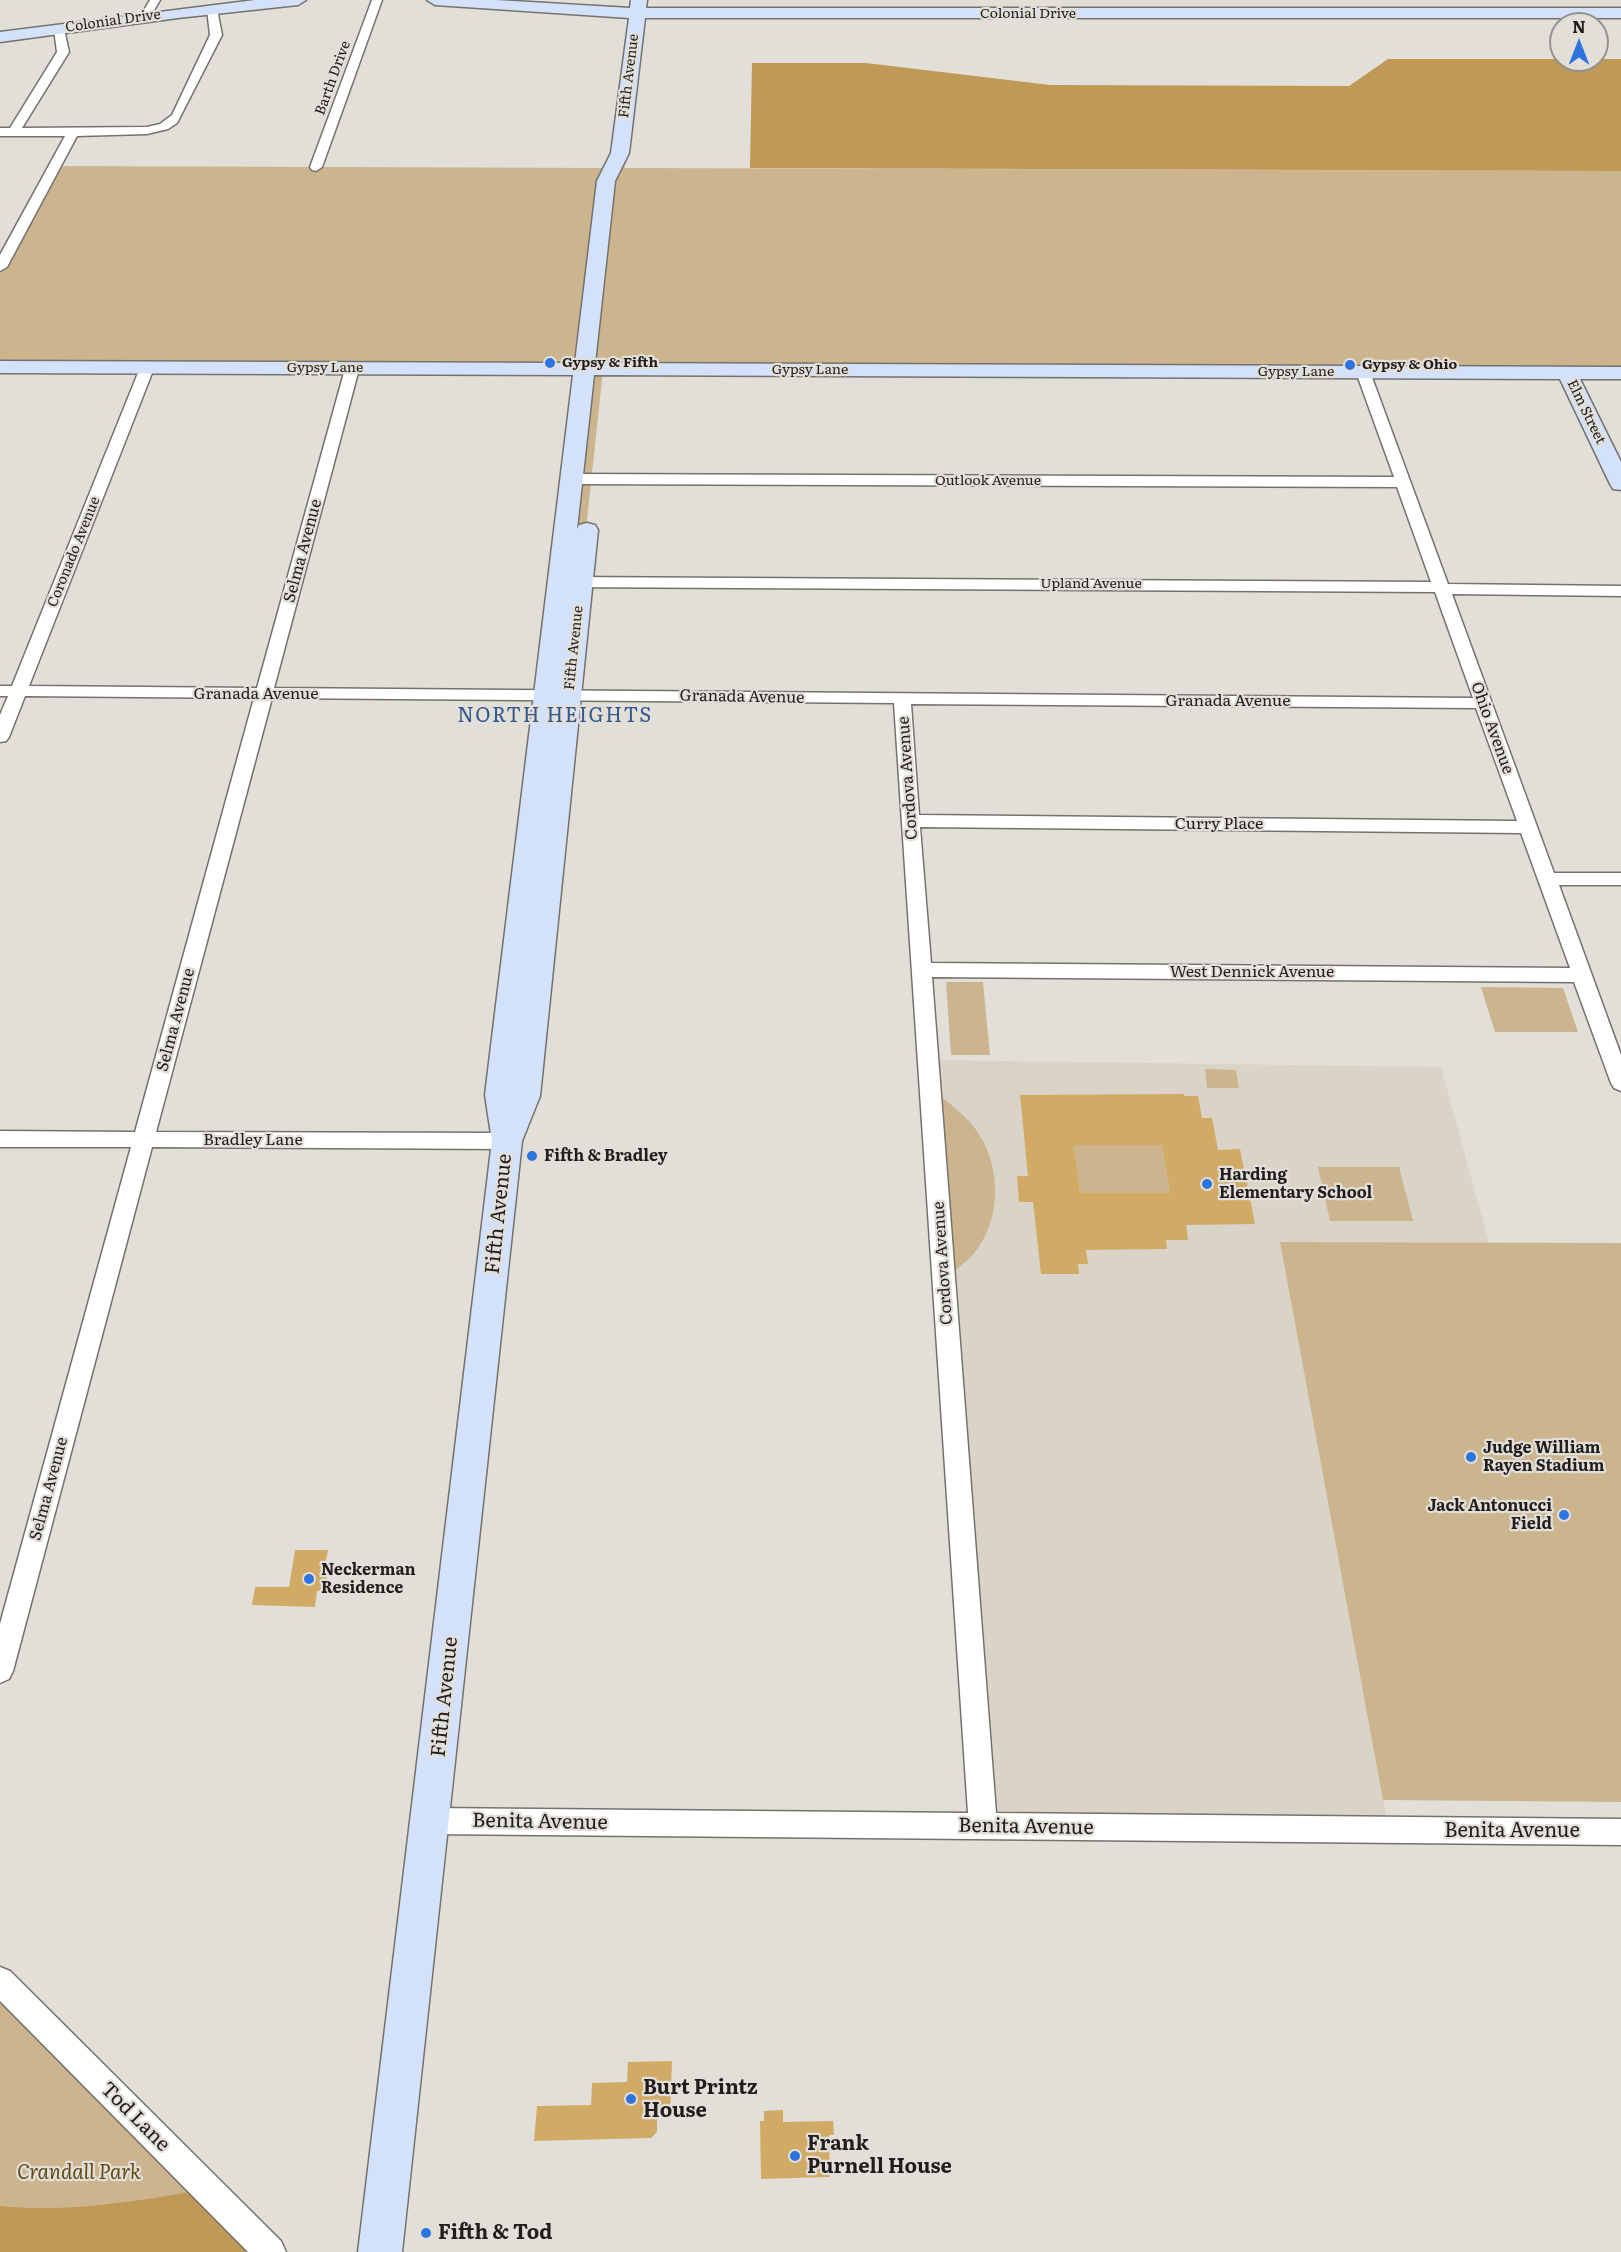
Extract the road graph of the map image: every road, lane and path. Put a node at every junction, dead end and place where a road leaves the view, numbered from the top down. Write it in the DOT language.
graph roads {
  1 [pos="155,0"];
  2 [pos="298,0"];
  3 [pos="378,0"];
  4 [pos="435,0"];
  5 [pos="467,2"];
  6 [pos="638,7"];
  7 [pos="212,9"];
  8 [pos="1621,14"];
  9 [pos="146,17"];
  10 [pos="59,29"];
  11 [pos="0,37"];
  12 [pos="0,132"];
  13 [pos="14,132"];
  14 [pos="73,132"];
  15 [pos="620,153"];
  16 [pos="316,167"];
  17 [pos="624,190"];
  18 [pos="0,267"];
  19 [pos="597,363"];
  20 [pos="0,367"];
  21 [pos="147,368"];
  22 [pos="351,369"];
  23 [pos="1363,372"];
  24 [pos="1567,373"];
  25 [pos="1621,373"];
  26 [pos="583,479"];
  27 [pos="1403,482"];
  28 [pos="1621,484"];
  29 [pos="571,582"];
  30 [pos="1442,588"];
  31 [pos="1621,591"];
  32 [pos="0,692"];
  33 [pos="18,692"];
  34 [pos="264,694"];
  35 [pos="558,696"];
  36 [pos="902,699"];
  37 [pos="1484,703"];
  38 [pos="0,736"];
  39 [pos="911,820"];
  40 [pos="1528,827"];
  41 [pos="1547,879"];
  42 [pos="1621,879"];
  43 [pos="922,970"];
  44 [pos="1582,975"];
  45 [pos="1621,1083"];
  46 [pos="0,1139"];
  47 [pos="143,1140"];
  48 [pos="507,1141"];
  49 [pos="0,1671"];
  50 [pos="431,1821"];
  51 [pos="983,1827"];
  52 [pos="1621,1832"];
  53 [pos="0,1981"];
  54 [pos="270,2252"];
  55 [pos="380,2252"];
  1 -- 9 [label="street"];
  2 -- 7 [label="street, Colonial Drive"];
  3 -- 16 [label="street, Barth Drive"];
  4 -- 5 [label="street, Colonial Drive"];
  5 -- 6 [label="street, Colonial Drive"];
  6 -- 8 [label="street, Colonial Drive"];
  6 -- 15 [label="street, Fifth Avenue"];
  7 -- 9 [label="street, Colonial Drive"];
  7 -- 14 [label="street"];
  9 -- 10 [label="street, Colonial Drive"];
  10 -- 11 [label="street, Colonial Drive"];
  10 -- 13 [label="street"];
  12 -- 13 [label="street"];
  13 -- 14 [label="street"];
  14 -- 18 [label="street"];
  15 -- 17 [label="street, Fifth Avenue"];
  15 -- 19 [label="street, Fifth Avenue"];
  19 -- 22 [label="street, Gypsy Lane"];
  19 -- 23 [label="street, Gypsy Lane"];
  19 -- 26 [label="street, Fifth Avenue"];
  20 -- 21 [label="street, Gypsy Lane"];
  21 -- 22 [label="street, Gypsy Lane"];
  21 -- 33 [label="street, Coronado Avenue"];
  22 -- 34 [label="street, Selma Avenue"];
  23 -- 24 [label="street, Gypsy Lane"];
  23 -- 27 [label="street, Ohio Avenue"];
  24 -- 25 [label="street, Gypsy Lane"];
  24 -- 28 [label="street, Elm Street"];
  26 -- 27 [label="street, Outlook Avenue"];
  26 -- 29 [label="street, Fifth Avenue"];
  27 -- 30 [label="street, Ohio Avenue"];
  29 -- 30 [label="street, Upland Avenue"];
  29 -- 35 [label="street, Fifth Avenue"];
  30 -- 31 [label="street, Upland Avenue"];
  30 -- 37 [label="street, Ohio Avenue"];
  32 -- 33 [label="street, Granada Avenue"];
  33 -- 34 [label="street, Granada Avenue"];
  33 -- 38 [label="street, Coronado Avenue"];
  34 -- 35 [label="street, Granada Avenue"];
  34 -- 47 [label="street, Selma Avenue"];
  35 -- 36 [label="street, Granada Avenue"];
  35 -- 48 [label="street, Fifth Avenue"];
  36 -- 37 [label="street, Granada Avenue"];
  36 -- 39 [label="street, Cordova Avenue"];
  37 -- 40 [label="street, Ohio Avenue"];
  39 -- 40 [label="street, Curry Place"];
  39 -- 43 [label="street, Cordova Avenue"];
  40 -- 41 [label="street, Ohio Avenue"];
  41 -- 42 [label="street"];
  41 -- 44 [label="street, Ohio Avenue"];
  43 -- 44 [label="street, West Dennick Avenue"];
  43 -- 51 [label="street, Cordova Avenue"];
  44 -- 45 [label="street, Ohio Avenue"];
  46 -- 47 [label="street, Bradley Lane"];
  47 -- 48 [label="street, Bradley Lane"];
  47 -- 49 [label="street, Selma Avenue"];
  48 -- 50 [label="street, Fifth Avenue"];
  50 -- 51 [label="street, Benita Avenue"];
  50 -- 55 [label="street, Fifth Avenue"];
  51 -- 52 [label="street, Benita Avenue"];
  53 -- 54 [label="street, Tod Lane"];
}
